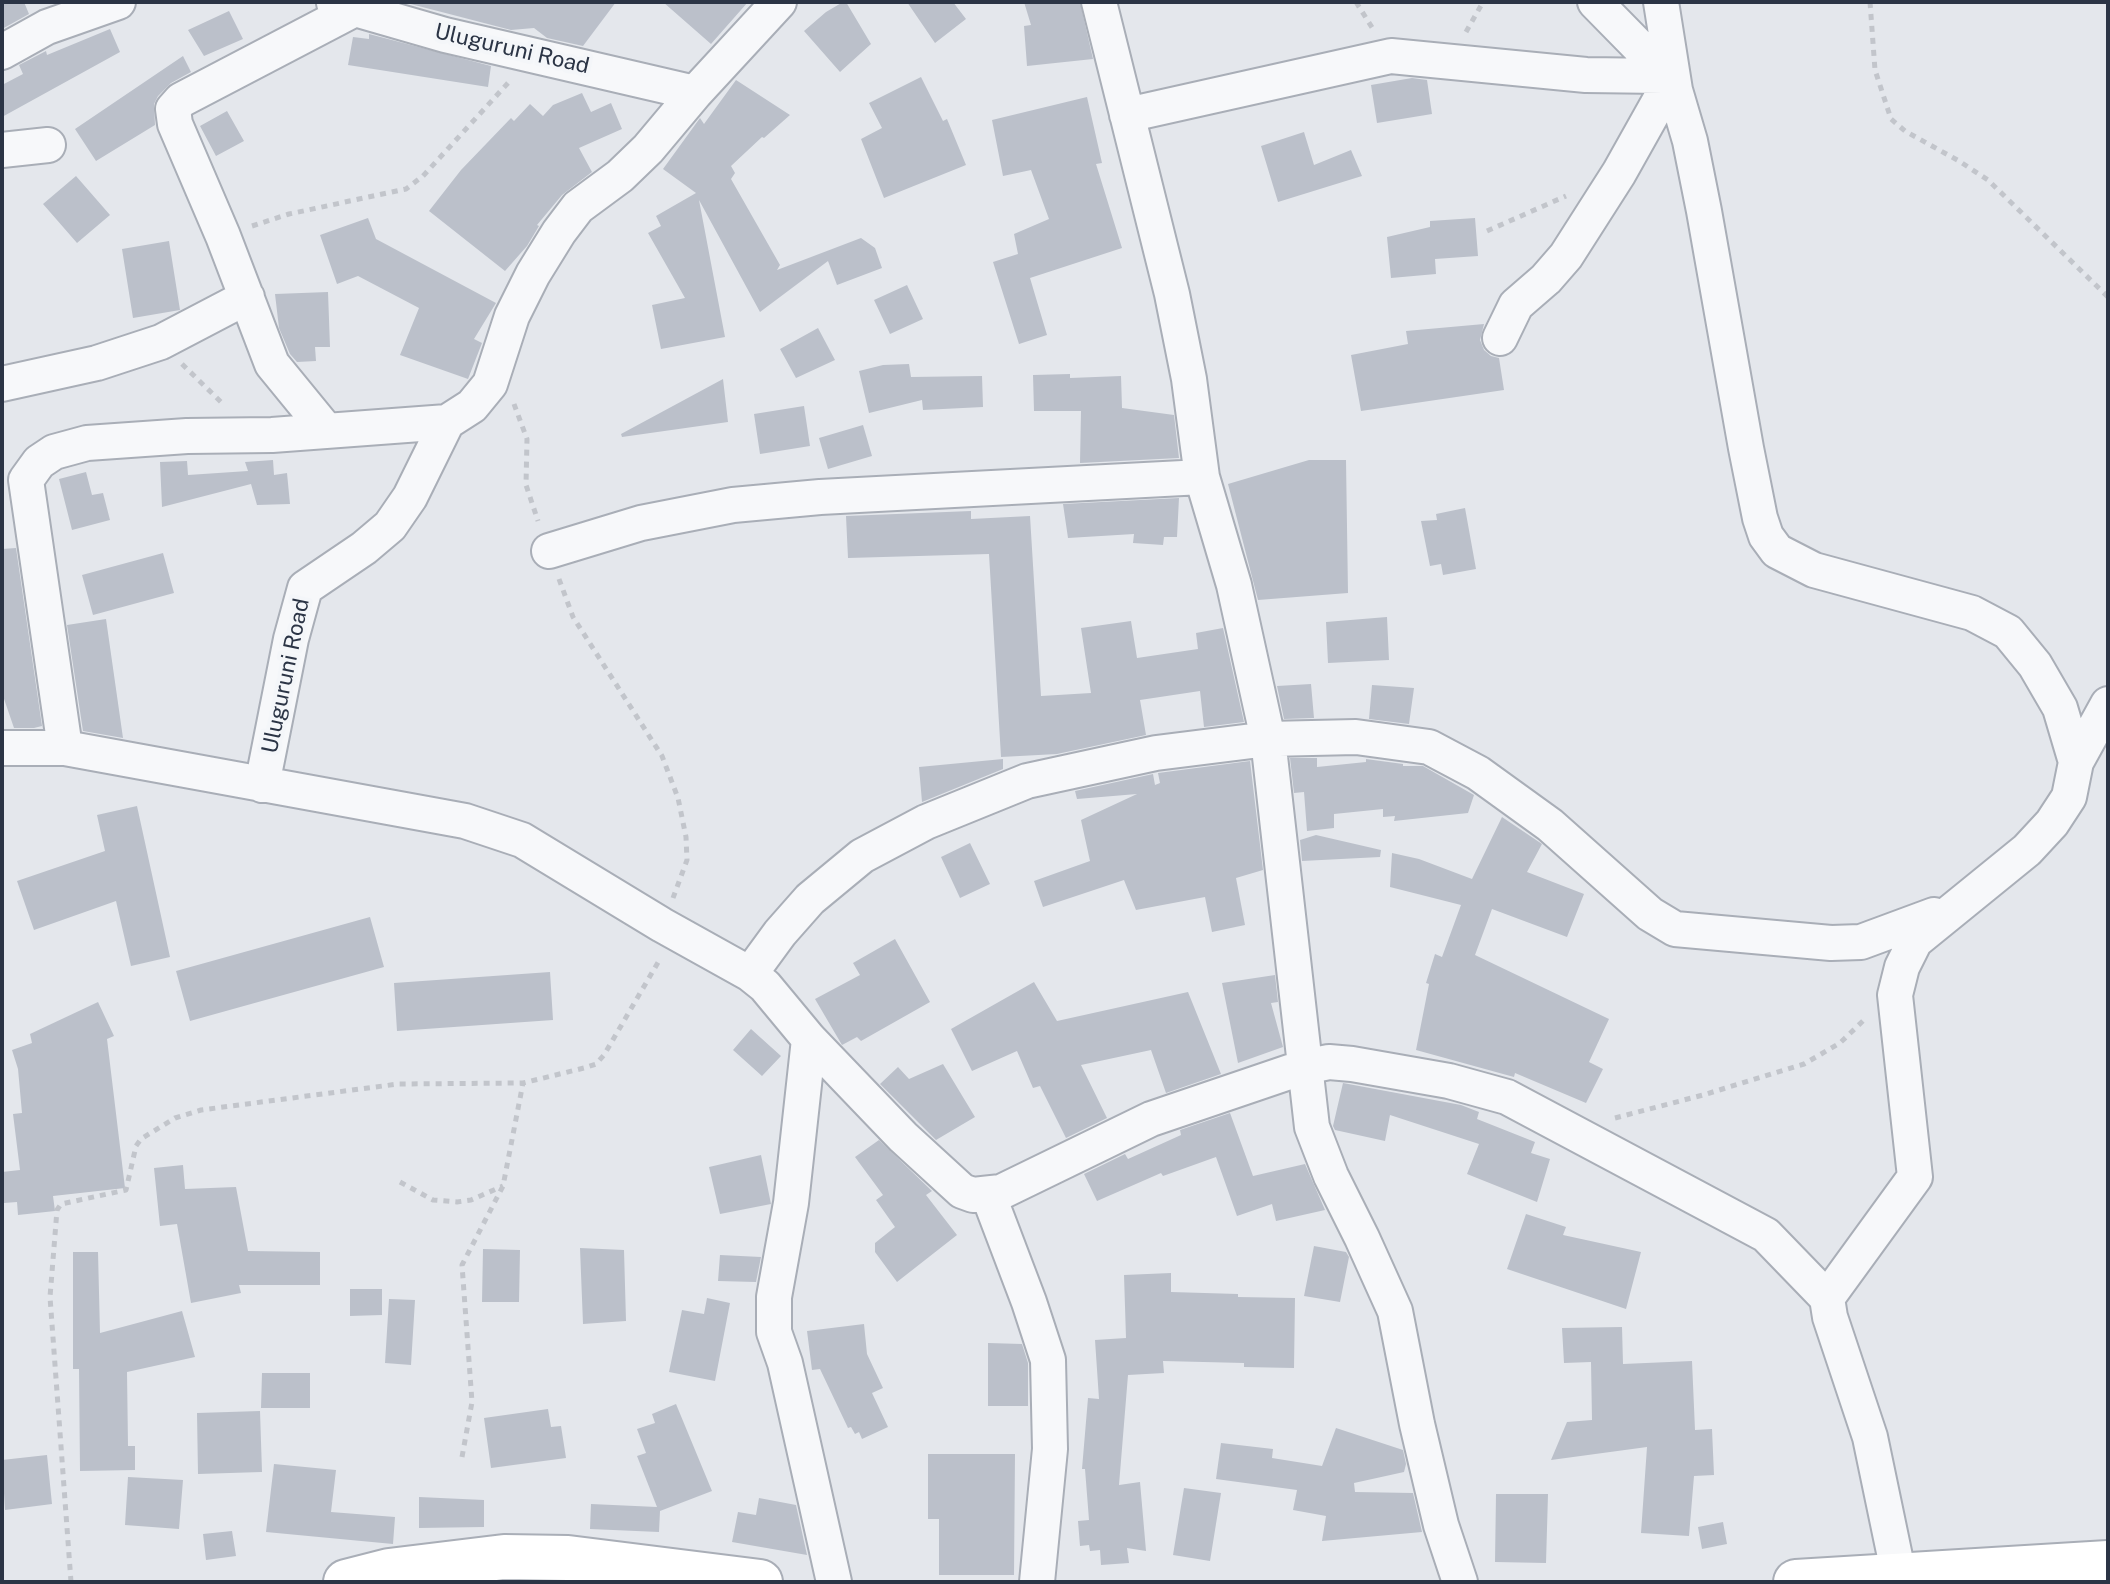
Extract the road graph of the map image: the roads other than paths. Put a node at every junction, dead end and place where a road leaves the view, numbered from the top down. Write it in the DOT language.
graph roads {
  1 [pos="118,2"];
  2 [pos="779,2"];
  3 [pos="1099,2"];
  4 [pos="1595,2"];
  5 [pos="1661,2"];
  6 [pos="342,5"];
  7 [pos="2,52"];
  8 [pos="1669,83"];
  9 [pos="695,93"];
  10 [pos="1127,115"];
  11 [pos="48,145"];
  12 [pos="2,150"];
  13 [pos="247,297"];
  14 [pos="1500,338"];
  15 [pos="2,384"];
  16 [pos="447,422"];
  17 [pos="326,430"];
  18 [pos="1202,477"];
  19 [pos="549,551"];
  20 [pos="2108,704"];
  21 [pos="1268,739"];
  22 [pos="2,748"];
  23 [pos="65,748"];
  24 [pos="2076,762"];
  25 [pos="262,785"];
  26 [pos="1954,907"];
  27 [pos="750,974"];
  28 [pos="809,1039"];
  29 [pos="1304,1067"];
  30 [pos="988,1194"];
  31 [pos="1827,1298"];
  32 [pos="2108,1563"];
  33 [pos="1899,1576"];
  34 [pos="346,1582"];
  35 [pos="760,1582"];
  36 [pos="834,1582"];
  37 [pos="1037,1582"];
  38 [pos="1460,1582"];
  39 [pos="1796,1582"];
  1 -- 7 [label="street"];
  2 -- 9 [label="street, Uluguruni Road"];
  3 -- 10 [label="street"];
  4 -- 8 [label="street"];
  5 -- 8 [label="street"];
  6 -- 9 [label="street, Uluguruni Road"];
  6 -- 13 [label="street"];
  8 -- 10 [label="street"];
  8 -- 14 [label="street"];
  8 -- 24 [label="street"];
  9 -- 16 [label="street, Uluguruni Road"];
  10 -- 18 [label="street"];
  11 -- 12 [label="street"];
  13 -- 15 [label="street"];
  13 -- 17 [label="street"];
  16 -- 17 [label="street"];
  16 -- 25 [label="street, Uluguruni Road"];
  17 -- 23 [label="street"];
  18 -- 19 [label="street"];
  18 -- 21 [label="street"];
  20 -- 24 [label="street"];
  21 -- 26 [label="street"];
  21 -- 27 [label="street"];
  21 -- 29 [label="street"];
  22 -- 23 [label="street"];
  23 -- 25 [label="street"];
  24 -- 26 [label="street"];
  25 -- 27 [label="street"];
  26 -- 31 [label="street"];
  27 -- 28 [label="street"];
  28 -- 30 [label="street"];
  28 -- 36 [label="street"];
  29 -- 30 [label="street"];
  29 -- 31 [label="street"];
  29 -- 38 [label="street"];
  30 -- 37 [label="street"];
  31 -- 33 [label="street"];
  32 -- 33 [label="street"];
  33 -- 39 [label="street"];
  34 -- 35 [label="street"];
}
